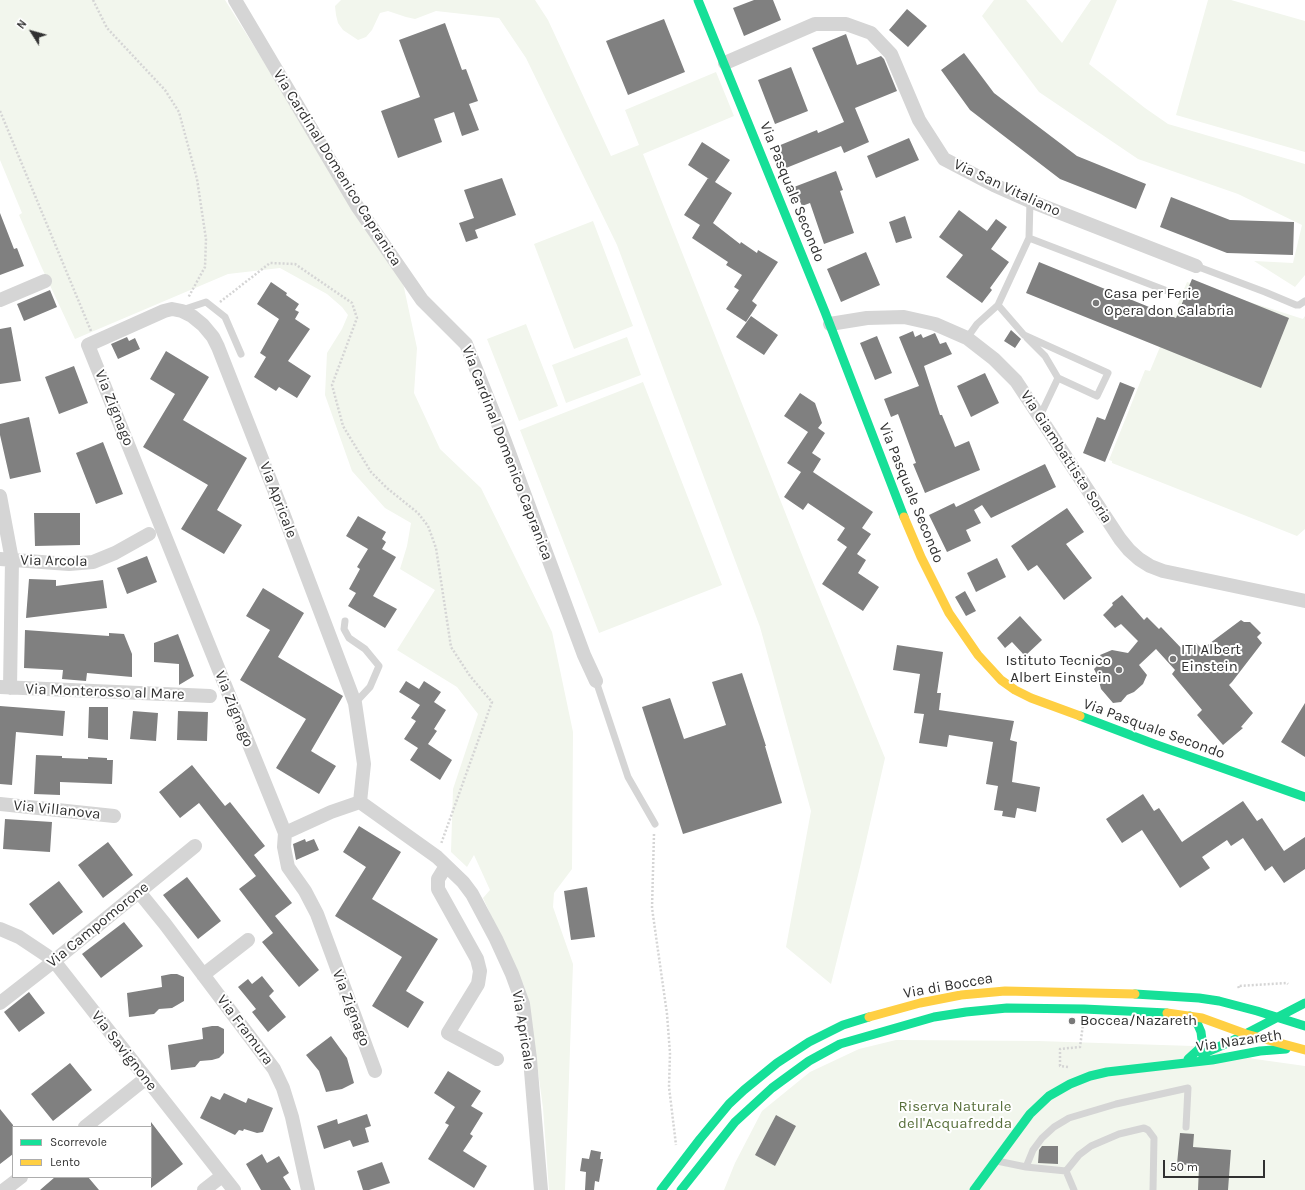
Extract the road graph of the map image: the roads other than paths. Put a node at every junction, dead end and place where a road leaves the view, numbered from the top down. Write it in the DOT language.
graph roads {
  1 [pos="235,0"];
  2 [pos="698,0"];
  3 [pos="725,63"];
  4 [pos="1030,201"];
  5 [pos="1029,238"];
  6 [pos="1196,266"];
  7 [pos="45,281"];
  8 [pos="1170,292"];
  9 [pos="0,300"];
  10 [pos="1305,301"];
  11 [pos="998,305"];
  12 [pos="182,311"];
  13 [pos="830,324"];
  14 [pos="1024,335"];
  15 [pos="967,338"];
  16 [pos="241,354"];
  17 [pos="1058,378"];
  18 [pos="1040,417"];
  19 [pos="0,496"];
  20 [pos="149,534"];
  21 [pos="6,560"];
  22 [pos="1305,601"];
  23 [pos="345,621"];
  24 [pos="596,681"];
  25 [pos="5,687"];
  26 [pos="210,696"];
  27 [pos="355,703"];
  28 [pos="1305,797"];
  29 [pos="360,802"];
  30 [pos="0,804"];
  31 [pos="114,816"];
  32 [pos="655,824"];
  33 [pos="285,833"];
  34 [pos="195,846"];
  35 [pos="441,861"];
  36 [pos="139,892"];
  37 [pos="0,929"];
  38 [pos="248,940"];
  39 [pos="54,961"];
  40 [pos="203,975"];
  41 [pos="0,1003"];
  42 [pos="1305,1003"];
  43 [pos="1190,1016"];
  44 [pos="1277,1017"];
  45 [pos="1305,1026"];
  46 [pos="1246,1034"];
  47 [pos="1301,1049"];
  48 [pos="497,1059"];
  49 [pos="1184,1062"];
  50 [pos="375,1071"];
  51 [pos="145,1079"];
  52 [pos="86,1126"];
  53 [pos="1186,1127"];
  54 [pos="995,1160"];
  55 [pos="1026,1167"];
  56 [pos="1066,1171"];
  57 [pos="222,1176"];
  58 [pos="20,1178"];
  59 [pos="4,1190"];
  60 [pos="204,1190"];
  61 [pos="234,1190"];
  62 [pos="308,1190"];
  63 [pos="541,1190"];
  64 [pos="661,1190"];
  65 [pos="681,1190"];
  66 [pos="974,1190"];
  67 [pos="1074,1190"];
  68 [pos="1153,1190"];
  1 -- 24 [label="street, Via Cardinal Domenico Capranica"];
  2 -- 3 [label="street, Via Pasquale Secondo"];
  3 -- 4 [label="street, Via San Vitaliano"];
  3 -- 13 [label="street, Via Pasquale Secondo"];
  4 -- 5 [label="lane"];
  4 -- 6 [label="street, Via San Vitaliano"];
  5 -- 8 [label="lane"];
  5 -- 11 [label="lane"];
  6 -- 10 [label="lane"];
  7 -- 9 [label="street"];
  11 -- 14 [label="lane"];
  11 -- 15 [label="lane"];
  12 -- 16 [label="lane"];
  12 -- 27 [label="street, Via Apricale"];
  12 -- 33 [label="street, Via Zignago"];
  13 -- 15 [label="street, Via Giambattista Soria"];
  13 -- 28 [label="street, Via Pasquale Secondo"];
  14 -- 17 [label="lane"];
  14 -- 17 [label="lane"];
  15 -- 18 [label="street, Via Giambattista Soria"];
  17 -- 18 [label="lane"];
  18 -- 22 [label="street, Via Giambattista Soria"];
  19 -- 21 [label="street"];
  20 -- 21 [label="street, Via Arcola"];
  21 -- 25 [label="street"];
  23 -- 27 [label="lane"];
  24 -- 32 [label="lane"];
  25 -- 26 [label="street, Via Monterosso al Mare"];
  27 -- 29 [label="street, Via Apricale"];
  29 -- 33 [label="street"];
  29 -- 35 [label="street, Via Apricale"];
  30 -- 31 [label="street, Via Villanova"];
  33 -- 50 [label="street, Via Zignago"];
  34 -- 36 [label="street, Via Campomorone"];
  35 -- 48 [label="street, Via Apricale"];
  35 -- 63 [label="street, Via Apricale"];
  36 -- 39 [label="street, Via Campomorone"];
  36 -- 40 [label="street, Via Framura"];
  37 -- 39 [label="street, Via Savignone"];
  38 -- 40 [label="street"];
  39 -- 41 [label="street, Via Campomorone"];
  39 -- 51 [label="street, Via Savignone"];
  40 -- 62 [label="street, Via Framura"];
  42 -- 44 [label="street"];
  43 -- 46 [label="street, Via di Boccea"];
  43 -- 49 [label="street, Via Nazareth"];
  43 -- 65 [label="street, Via di Boccea"];
  44 -- 45 [label="street, Via di Boccea"];
  44 -- 46 [label="street, Via Nazareth"];
  44 -- 64 [label="street, Via di Boccea"];
  46 -- 47 [label="street, Via di Boccea"];
  46 -- 49 [label="street, Via Nazareth"];
  47 -- 49 [label="street, Via Nazareth"];
  49 -- 54 [label="street, Via Nazareth"];
  51 -- 52 [label="street"];
  51 -- 57 [label="street, Via Savignone"];
  53 -- 55 [label="lane"];
  54 -- 55 [label="lane"];
  54 -- 66 [label="street, Via Nazareth"];
  55 -- 56 [label="lane"];
  56 -- 67 [label="lane"];
  56 -- 68 [label="lane"];
  57 -- 60 [label="street"];
  57 -- 61 [label="street, Via Savignone"];
  58 -- 59 [label="street"];
}
